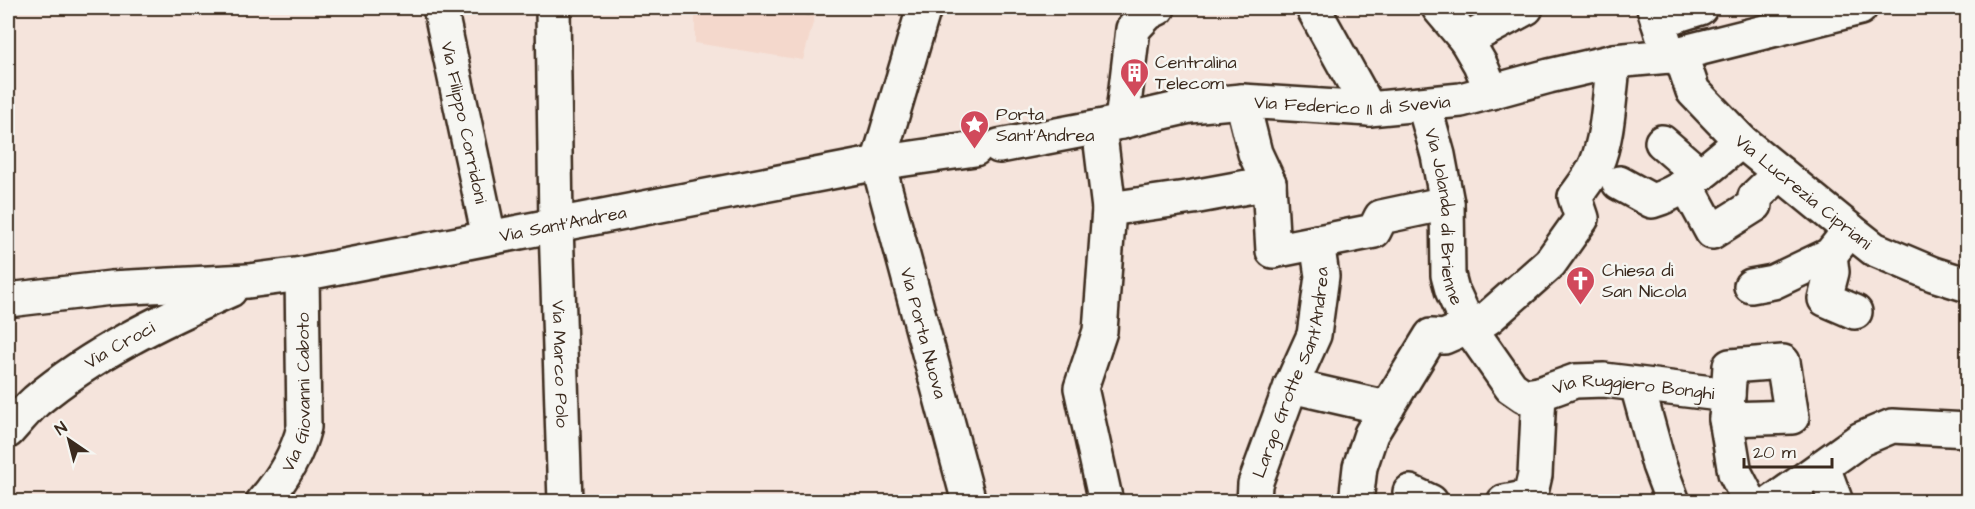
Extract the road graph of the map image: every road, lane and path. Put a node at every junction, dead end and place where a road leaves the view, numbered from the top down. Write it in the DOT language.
graph roads {
  1 [pos="440,8"];
  2 [pos="553,8"];
  3 [pos="924,8"];
  4 [pos="1158,8"];
  5 [pos="1313,8"];
  6 [pos="1439,8"];
  7 [pos="1526,8"];
  8 [pos="1700,8"];
  9 [pos="1860,8"];
  10 [pos="1656,14"];
  11 [pos="1808,14"];
  12 [pos="1466,40"];
  13 [pos="1675,54"];
  14 [pos="1614,61"];
  15 [pos="1492,92"];
  16 [pos="1242,101"];
  17 [pos="1424,105"];
  18 [pos="1369,109"];
  19 [pos="1111,124"];
  20 [pos="1742,141"];
  21 [pos="1662,142"];
  22 [pos="878,163"];
  23 [pos="1780,172"];
  24 [pos="1605,173"];
  25 [pos="1693,180"];
  26 [pos="1269,183"];
  27 [pos="1447,203"];
  28 [pos="1109,209"];
  29 [pos="556,225"];
  30 [pos="1850,230"];
  31 [pos="489,237"];
  32 [pos="1317,242"];
  33 [pos="1830,255"];
  34 [pos="302,274"];
  35 [pos="248,281"];
  36 [pos="1968,285"];
  37 [pos="1751,286"];
  38 [pos="8,300"];
  39 [pos="1855,312"];
  40 [pos="1469,327"];
  41 [pos="1637,385"];
  42 [pos="1291,386"];
  43 [pos="1539,394"];
  44 [pos="1387,408"];
  45 [pos="1968,430"];
  46 [pos="8,431"];
  47 [pos="1823,466"];
  48 [pos="263,501"];
  49 [pos="565,501"];
  50 [pos="969,501"];
  51 [pos="1106,501"];
  52 [pos="1254,501"];
  53 [pos="1356,501"];
  54 [pos="1504,501"];
  55 [pos="1673,501"];
  56 [pos="1750,501"];
  57 [pos="1773,501"];
  58 [pos="1836,501"];
  1 -- 31 [label="street, Via Filippo Corridoni"];
  2 -- 29 [label="street, Via Marco Polo"];
  3 -- 22 [label="street"];
  4 -- 19 [label="street"];
  5 -- 18 [label="street"];
  6 -- 12 [label="street"];
  7 -- 12 [label="street"];
  8 -- 10 [label="street"];
  9 -- 11 [label="street, Via Federico II di Svevia"];
  10 -- 13 [label="street, Via Lucrezia Cipriani"];
  11 -- 13 [label="street, Via Federico II di Svevia"];
  12 -- 15 [label="street"];
  13 -- 14 [label="street, Via Federico II di Svevia"];
  13 -- 20 [label="street, Via Lucrezia Cipriani"];
  14 -- 15 [label="street, Via Federico II di Svevia"];
  14 -- 24 [label="street"];
  15 -- 17 [label="street, Via Federico II di Svevia"];
  16 -- 18 [label="street, Via Federico II di Svevia"];
  16 -- 19 [label="street, Via Federico II di Svevia"];
  16 -- 26 [label="street"];
  17 -- 18 [label="street, Via Federico II di Svevia"];
  17 -- 27 [label="street, Via Jolanda di Brienne"];
  19 -- 22 [label="street, Via Federico II di Svevia"];
  19 -- 28 [label="street"];
  20 -- 23 [label="street, Via Lucrezia Cipriani"];
  20 -- 25 [label="street"];
  21 -- 25 [label="street"];
  22 -- 29 [label="street, Via Sant'Andrea"];
  22 -- 50 [label="street, Via Porta Nuova"];
  23 -- 25 [label="street"];
  23 -- 30 [label="street, Via Lucrezia Cipriani"];
  24 -- 25 [label="street"];
  24 -- 40 [label="street"];
  26 -- 28 [label="street"];
  26 -- 32 [label="street"];
  27 -- 32 [label="street"];
  27 -- 40 [label="street, Via Jolanda di Brienne"];
  28 -- 51 [label="street"];
  29 -- 31 [label="street, Via Sant'Andrea"];
  29 -- 49 [label="street, Via Marco Polo"];
  30 -- 33 [label="street"];
  30 -- 36 [label="street, Via Lucrezia Cipriani"];
  31 -- 34 [label="street, Via Sant'Andrea"];
  32 -- 42 [label="street, Largo Grotte Sant'Andrea"];
  33 -- 37 [label="street"];
  33 -- 39 [label="street"];
  34 -- 35 [label="street, Via Sant'Andrea"];
  34 -- 48 [label="street, Via Giovanni Caboto"];
  35 -- 38 [label="street"];
  35 -- 46 [label="street, Via Croci"];
  40 -- 43 [label="street, Via Jolanda di Brienne"];
  40 -- 44 [label="street"];
  41 -- 43 [label="street, Via Ruggiero Bonghi"];
  41 -- 55 [label="street"];
  41 -- 56 [label="street, Via Ruggiero Bonghi"];
  42 -- 44 [label="street"];
  42 -- 52 [label="street, Largo Grotte Sant'Andrea"];
  43 -- 54 [label="street"];
  44 -- 53 [label="street"];
  45 -- 47 [label="street"];
  47 -- 57 [label="street"];
  47 -- 58 [label="street"];
}
